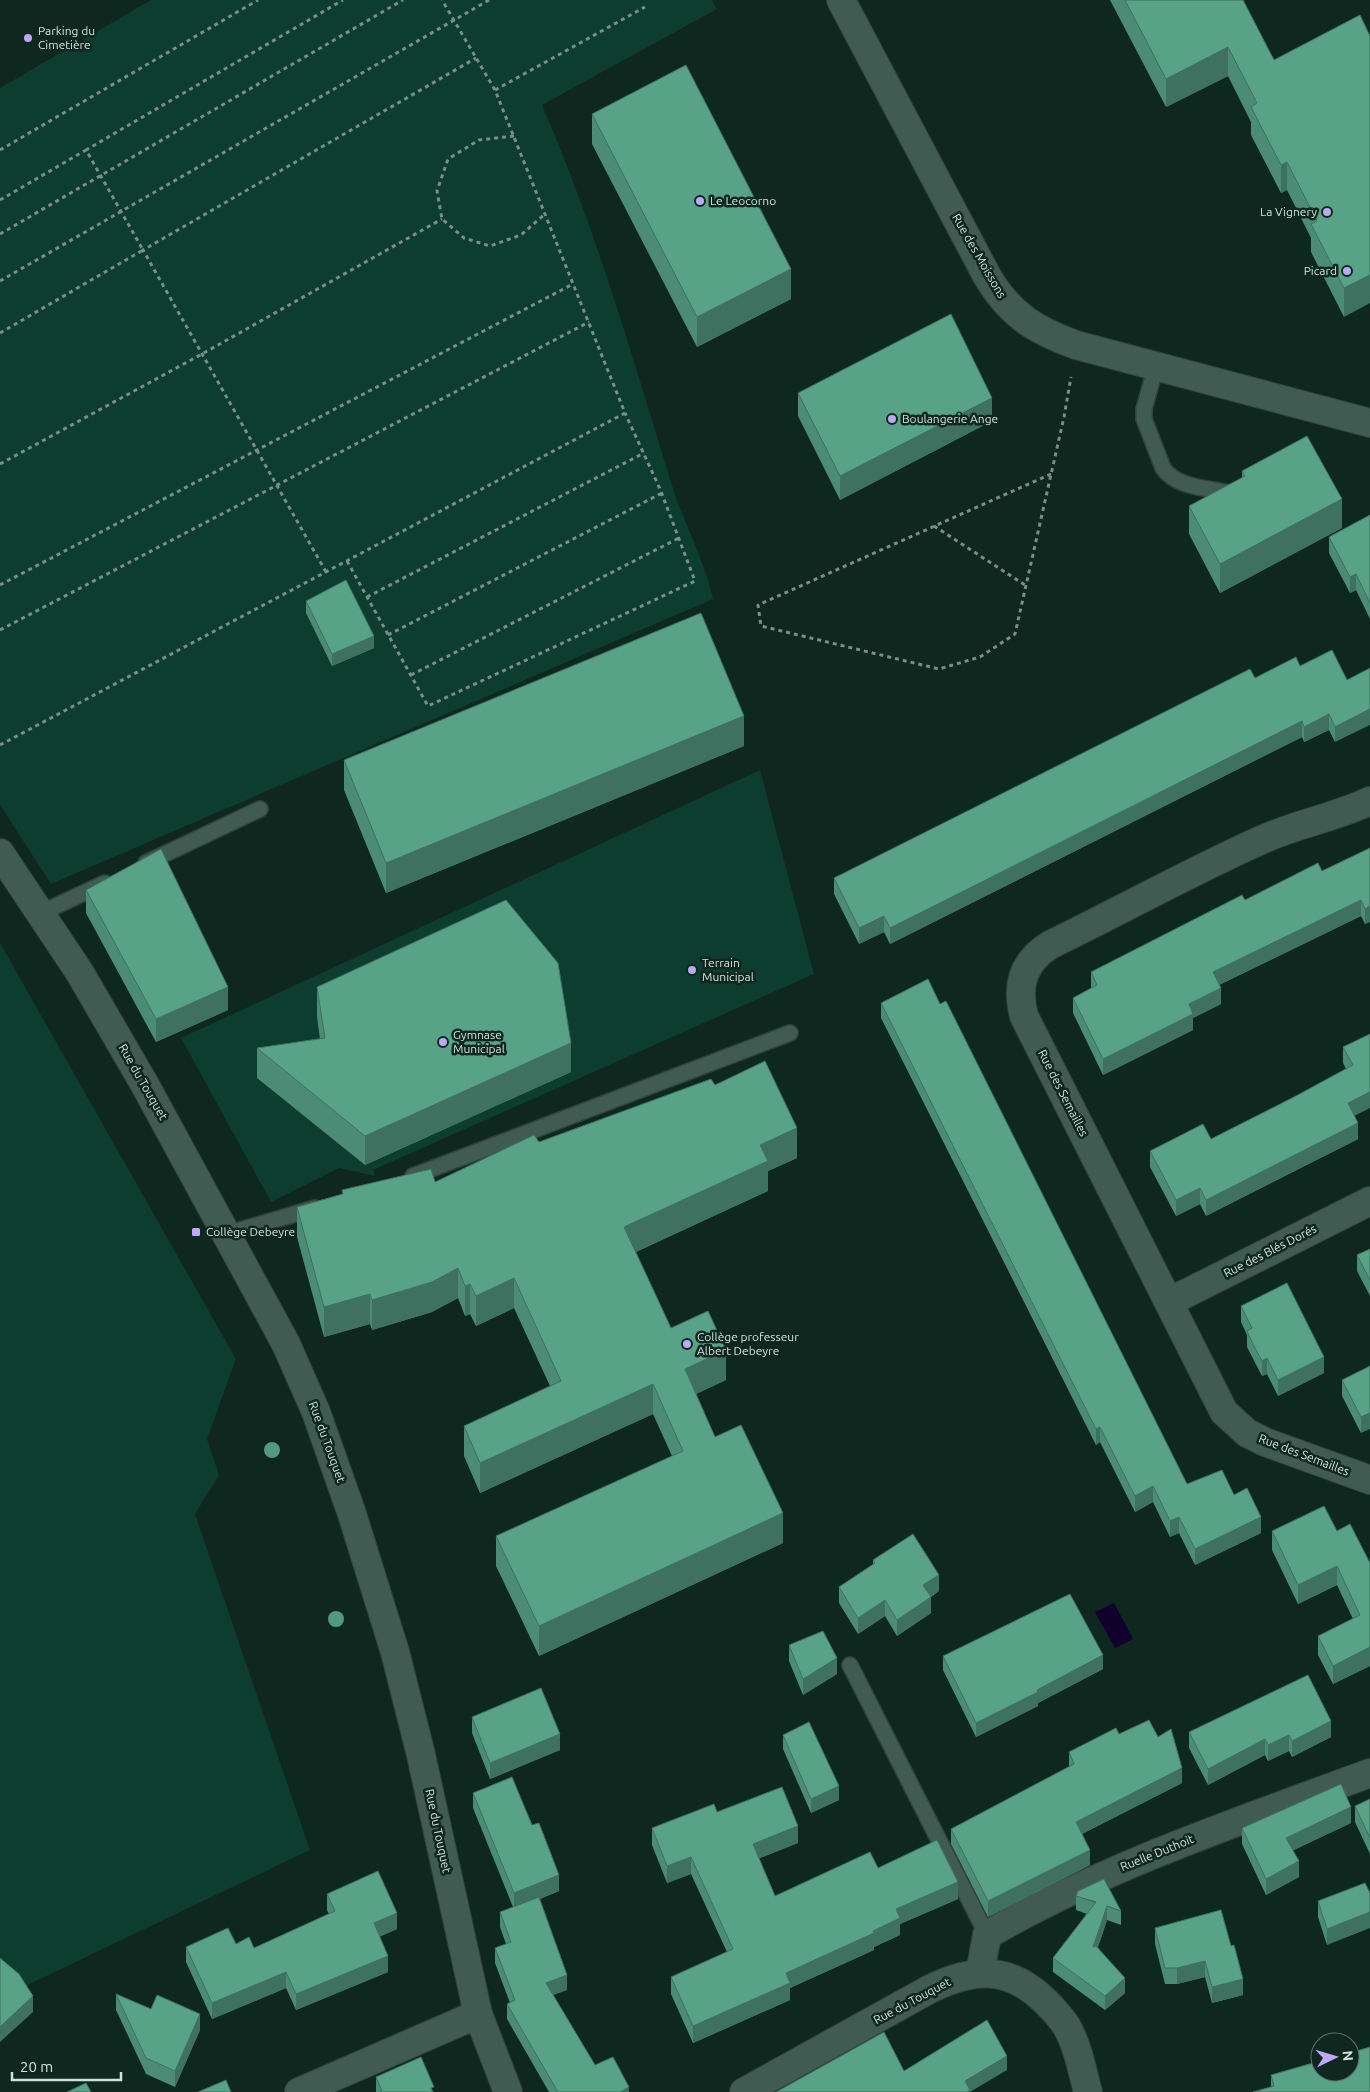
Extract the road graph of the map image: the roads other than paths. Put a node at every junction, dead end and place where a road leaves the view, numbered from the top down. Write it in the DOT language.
graph roads {
  1 [pos="841,0"];
  2 [pos="1156,366"];
  3 [pos="1370,423"];
  4 [pos="1230,493"];
  5 [pos="1370,800"];
  6 [pos="260,809"];
  7 [pos="0,853"];
  8 [pos="40,913"];
  9 [pos="790,1033"];
  10 [pos="401,1181"];
  11 [pos="1370,1201"];
  12 [pos="328,1204"];
  13 [pos="227,1234"];
  14 [pos="1169,1302"];
  15 [pos="1370,1480"];
  16 [pos="850,1665"];
  17 [pos="1370,1773"];
  18 [pos="987,1935"];
  19 [pos="980,1973"];
  20 [pos="478,2014"];
  21 [pos="299,2092"];
  22 [pos="508,2092"];
  23 [pos="744,2092"];
  24 [pos="1088,2092"];
  1 -- 2 [label="street, Rue des Moissons"];
  2 -- 3 [label="street, Rue des Moissons"];
  2 -- 4 [label="lane"];
  5 -- 14 [label="street, Rue des Semailles"];
  6 -- 8 [label="lane"];
  7 -- 8 [label="street, Rue du Touquet"];
  8 -- 13 [label="street, Rue du Touquet"];
  9 -- 10 [label="lane"];
  11 -- 14 [label="street, Rue des Blés Dorés"];
  12 -- 13 [label="lane"];
  13 -- 20 [label="street, Rue du Touquet"];
  14 -- 15 [label="street, Rue des Semailles"];
  16 -- 18 [label="lane"];
  17 -- 18 [label="street, Ruelle Duthoit"];
  18 -- 19 [label="street"];
  19 -- 23 [label="street, Rue du Touquet"];
  19 -- 24 [label="street, Rue du Touquet"];
  20 -- 21 [label="street"];
  20 -- 22 [label="street, Rue du Touquet"];
}
